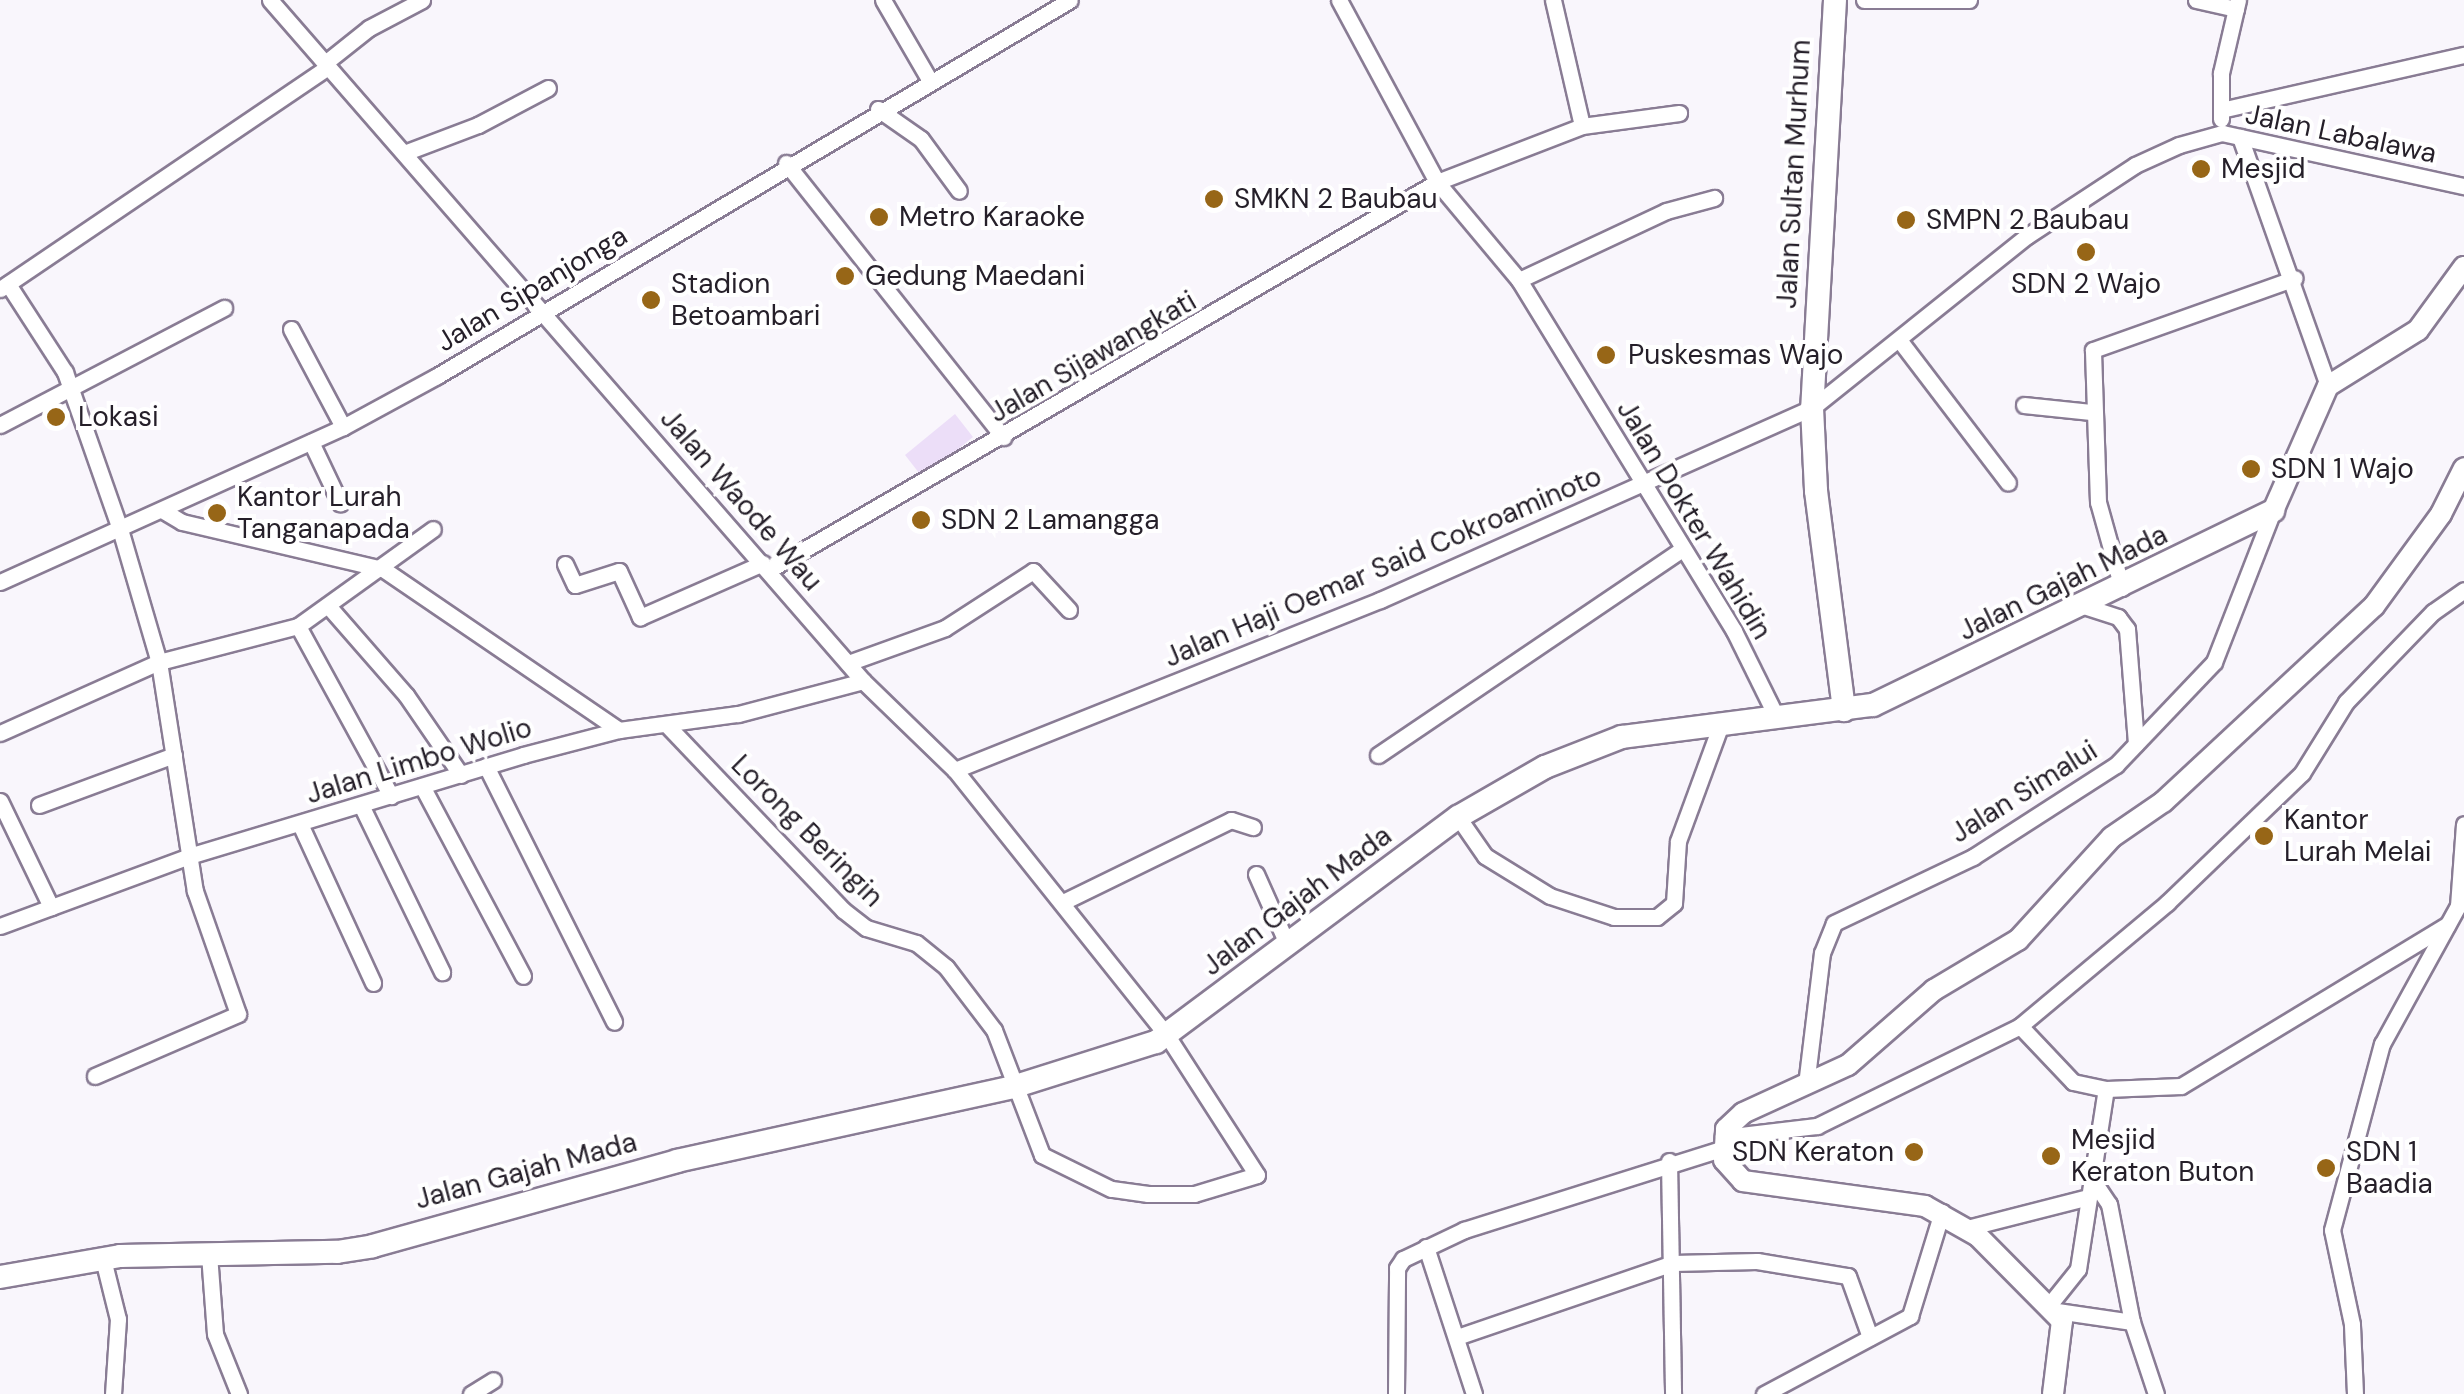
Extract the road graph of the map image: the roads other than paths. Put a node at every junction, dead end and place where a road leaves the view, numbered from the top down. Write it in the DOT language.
graph roads {
  1 [pos="270,0"];
  2 [pos="422,0"];
  3 [pos="884,0"];
  4 [pos="1070,0"];
  5 [pos="1339,0"];
  6 [pos="1553,0"];
  7 [pos="1834,0"];
  8 [pos="1864,0"];
  9 [pos="1970,0"];
  10 [pos="2196,0"];
  11 [pos="2237,4"];
  12 [pos="2464,54"];
  13 [pos="326,65"];
  14 [pos="929,78"];
  15 [pos="548,88"];
  16 [pos="878,108"];
  17 [pos="2221,110"];
  18 [pos="1678,114"];
  19 [pos="1582,126"];
  20 [pos="2222,133"];
  21 [pos="2240,138"];
  22 [pos="404,153"];
  23 [pos="786,163"];
  24 [pos="1438,182"];
  25 [pos="2464,186"];
  26 [pos="959,191"];
  27 [pos="1714,198"];
  28 [pos="2464,267"];
  29 [pos="2295,278"];
  30 [pos="1519,280"];
  31 [pos="4,286"];
  32 [pos="224,308"];
  33 [pos="544,312"];
  34 [pos="291,329"];
  35 [pos="1900,342"];
  36 [pos="2328,386"];
  37 [pos="73,390"];
  38 [pos="2024,405"];
  39 [pos="1812,408"];
  40 [pos="2091,412"];
  41 [pos="0,425"];
  42 [pos="343,427"];
  43 [pos="1003,437"];
  44 [pos="310,442"];
  45 [pos="2464,468"];
  46 [pos="2008,482"];
  47 [pos="1642,485"];
  48 [pos="340,503"];
  49 [pos="162,510"];
  50 [pos="2273,511"];
  51 [pos="120,529"];
  52 [pos="432,529"];
  53 [pos="1681,550"];
  54 [pos="565,564"];
  55 [pos="766,567"];
  56 [pos="383,569"];
  57 [pos="0,582"];
  58 [pos="2122,588"];
  59 [pos="2464,590"];
  60 [pos="2084,606"];
  61 [pos="330,608"];
  62 [pos="1069,610"];
  63 [pos="298,626"];
  64 [pos="159,662"];
  65 [pos="848,663"];
  66 [pos="863,681"];
  67 [pos="1844,710"];
  68 [pos="1776,716"];
  69 [pos="1722,724"];
  70 [pos="667,725"];
  71 [pos="618,730"];
  72 [pos="0,733"];
  73 [pos="2136,744"];
  74 [pos="174,755"];
  75 [pos="1378,756"];
  76 [pos="486,766"];
  77 [pos="954,770"];
  78 [pos="461,775"];
  79 [pos="422,786"];
  80 [pos="391,796"];
  81 [pos="0,801"];
  82 [pos="38,805"];
  83 [pos="361,805"];
  84 [pos="1458,817"];
  85 [pos="300,824"];
  86 [pos="2464,824"];
  87 [pos="1253,827"];
  88 [pos="189,856"];
  89 [pos="1256,874"];
  90 [pos="1063,902"];
  91 [pos="50,907"];
  92 [pos="2451,923"];
  93 [pos="1,924"];
  94 [pos="1288,946"];
  95 [pos="442,972"];
  96 [pos="523,976"];
  97 [pos="372,984"];
  98 [pos="614,1022"];
  99 [pos="2020,1026"];
  100 [pos="1168,1037"];
  101 [pos="96,1076"];
  102 [pos="1806,1085"];
  103 [pos="1012,1087"];
  104 [pos="2106,1089"];
  105 [pos="1722,1143"];
  106 [pos="1669,1161"];
  107 [pos="2092,1179"];
  108 [pos="2089,1197"];
  109 [pos="1942,1212"];
  110 [pos="1968,1228"];
  111 [pos="1426,1247"];
  112 [pos="209,1254"];
  113 [pos="104,1259"];
  114 [pos="1673,1263"];
  115 [pos="0,1276"];
  116 [pos="2054,1307"];
  117 [pos="2132,1322"];
  118 [pos="1457,1337"];
  119 [pos="1870,1337"];
  120 [pos="492,1380"];
  121 [pos="113,1394"];
  122 [pos="239,1394"];
  123 [pos="471,1394"];
  124 [pos="1396,1394"];
  125 [pos="1474,1394"];
  126 [pos="1673,1394"];
  127 [pos="1764,1394"];
  128 [pos="2053,1394"];
  129 [pos="2156,1394"];
  130 [pos="2355,1394"];
  1 -- 13 [label="street, Jalan Waode Wau"];
  2 -- 13 [label="street"];
  3 -- 14 [label="street"];
  4 -- 14 [label="street, Jalan Sipanjonga"];
  5 -- 24 [label="street, Jalan Dokter Wahidin"];
  6 -- 19 [label="street"];
  7 -- 39 [label="highway, Jalan Sultan Murhum"];
  8 -- 9 [label="street"];
  10 -- 11 [label="street"];
  11 -- 17 [label="street, Jalan Labalawa"];
  12 -- 17 [label="street"];
  13 -- 22 [label="street, Jalan Waode Wau"];
  13 -- 31 [label="street"];
  14 -- 16 [label="street, Jalan Sipanjonga"];
  15 -- 22 [label="street"];
  16 -- 23 [label="street, Jalan Sipanjonga"];
  16 -- 26 [label="street"];
  17 -- 20 [label="street, Jalan Labalawa"];
  18 -- 19 [label="street, Jalan Sijawangkati"];
  19 -- 24 [label="street, Jalan Sijawangkati"];
  20 -- 21 [label="street, Jalan Labalawa"];
  20 -- 35 [label="street, Jalan Haji Oemar Said Cokroaminoto"];
  21 -- 25 [label="street, Jalan Labalawa"];
  21 -- 29 [label="street"];
  22 -- 33 [label="street, Jalan Waode Wau"];
  23 -- 33 [label="street, Jalan Sipanjonga"];
  23 -- 43 [label="street"];
  24 -- 30 [label="street, Jalan Dokter Wahidin"];
  24 -- 43 [label="street, Jalan Sijawangkati"];
  27 -- 30 [label="street"];
  28 -- 36 [label="main road"];
  29 -- 36 [label="street"];
  29 -- 40 [label="street"];
  30 -- 47 [label="street, Jalan Dokter Wahidin"];
  31 -- 37 [label="street"];
  32 -- 37 [label="street"];
  33 -- 42 [label="street, Jalan Sipanjonga"];
  33 -- 55 [label="street, Jalan Waode Wau"];
  34 -- 42 [label="street"];
  35 -- 39 [label="street, Jalan Haji Oemar Said Cokroaminoto"];
  35 -- 46 [label="street"];
  36 -- 50 [label="main road"];
  37 -- 41 [label="street"];
  37 -- 51 [label="street"];
  38 -- 40 [label="street"];
  39 -- 47 [label="street, Jalan Haji Oemar Said Cokroaminoto"];
  39 -- 67 [label="highway, Jalan Sultan Murhum"];
  40 -- 58 [label="street"];
  42 -- 44 [label="street, Jalan Sipanjonga"];
  43 -- 55 [label="street, Jalan Sijawangkati"];
  44 -- 48 [label="street"];
  44 -- 49 [label="street, Jalan Sipanjonga"];
  45 -- 102 [label="main road"];
  47 -- 53 [label="street, Jalan Dokter Wahidin"];
  47 -- 77 [label="street, Jalan Haji Oemar Said Cokroaminoto"];
  49 -- 51 [label="street, Jalan Sipanjonga"];
  49 -- 56 [label="street"];
  50 -- 58 [label="highway, Jalan Gajah Mada"];
  50 -- 73 [label="street, Jalan Simalui"];
  51 -- 57 [label="street, Jalan Sipanjonga"];
  51 -- 64 [label="street"];
  52 -- 56 [label="street"];
  53 -- 68 [label="street, Jalan Dokter Wahidin"];
  53 -- 75 [label="street"];
  54 -- 55 [label="street, Jalan Sijawangkati"];
  55 -- 65 [label="street, Jalan Waode Wau"];
  56 -- 61 [label="street"];
  56 -- 71 [label="street"];
  58 -- 60 [label="highway, Jalan Gajah Mada"];
  59 -- 99 [label="street"];
  60 -- 67 [label="highway, Jalan Gajah Mada"];
  60 -- 73 [label="street"];
  61 -- 63 [label="street"];
  61 -- 78 [label="street"];
  62 -- 65 [label="street"];
  63 -- 64 [label="street"];
  63 -- 80 [label="street"];
  64 -- 72 [label="street"];
  64 -- 74 [label="street"];
  65 -- 66 [label="street, Jalan Waode Wau"];
  66 -- 70 [label="street, Jalan Limbo Wolio"];
  66 -- 77 [label="street, Jalan Waode Wau"];
  67 -- 68 [label="highway, Jalan Gajah Mada"];
  68 -- 69 [label="highway, Jalan Gajah Mada"];
  69 -- 84 [label="highway, Jalan Gajah Mada"];
  69 -- 84 [label="street"];
  70 -- 71 [label="street, Jalan Limbo Wolio"];
  70 -- 103 [label="street, Lorong Beringin"];
  71 -- 76 [label="street, Jalan Limbo Wolio"];
  73 -- 102 [label="street, Jalan Simalui"];
  74 -- 82 [label="street"];
  74 -- 88 [label="street"];
  76 -- 78 [label="street, Jalan Limbo Wolio"];
  76 -- 98 [label="street"];
  77 -- 90 [label="street, Jalan Waode Wau"];
  78 -- 79 [label="street, Jalan Limbo Wolio"];
  79 -- 80 [label="street, Jalan Limbo Wolio"];
  79 -- 96 [label="street"];
  80 -- 83 [label="street, Jalan Limbo Wolio"];
  81 -- 91 [label="street"];
  83 -- 85 [label="street, Jalan Limbo Wolio"];
  83 -- 95 [label="street"];
  84 -- 94 [label="highway, Jalan Gajah Mada"];
  85 -- 88 [label="street, Jalan Limbo Wolio"];
  85 -- 97 [label="street"];
  86 -- 92 [label="street"];
  87 -- 90 [label="street"];
  88 -- 91 [label="street, Jalan Limbo Wolio"];
  88 -- 101 [label="street"];
  89 -- 94 [label="street"];
  90 -- 100 [label="street, Jalan Waode Wau"];
  91 -- 93 [label="street, Jalan Limbo Wolio"];
  92 -- 104 [label="street"];
  92 -- 130 [label="street"];
  94 -- 100 [label="highway, Jalan Gajah Mada"];
  99 -- 104 [label="street"];
  99 -- 105 [label="street"];
  100 -- 103 [label="highway, Jalan Gajah Mada"];
  100 -- 103 [label="street, Jalan Waode Wau"];
  102 -- 105 [label="main road"];
  103 -- 112 [label="highway, Jalan Gajah Mada"];
  104 -- 107 [label="street"];
  105 -- 106 [label="street"];
  105 -- 109 [label="main road"];
  106 -- 111 [label="street"];
  106 -- 114 [label="street"];
  107 -- 108 [label="street"];
  107 -- 117 [label="street"];
  108 -- 110 [label="street"];
  108 -- 116 [label="street"];
  109 -- 110 [label="main road"];
  109 -- 119 [label="street"];
  110 -- 116 [label="main road"];
  111 -- 118 [label="street"];
  111 -- 124 [label="street"];
  112 -- 113 [label="highway, Jalan Gajah Mada"];
  112 -- 122 [label="street"];
  113 -- 115 [label="highway, Jalan Gajah Mada"];
  113 -- 121 [label="street"];
  114 -- 118 [label="street"];
  114 -- 119 [label="street"];
  114 -- 126 [label="street"];
  116 -- 117 [label="street"];
  116 -- 128 [label="main road"];
  117 -- 129 [label="street"];
  118 -- 125 [label="street"];
  119 -- 127 [label="street"];
  120 -- 123 [label="street"];
}
